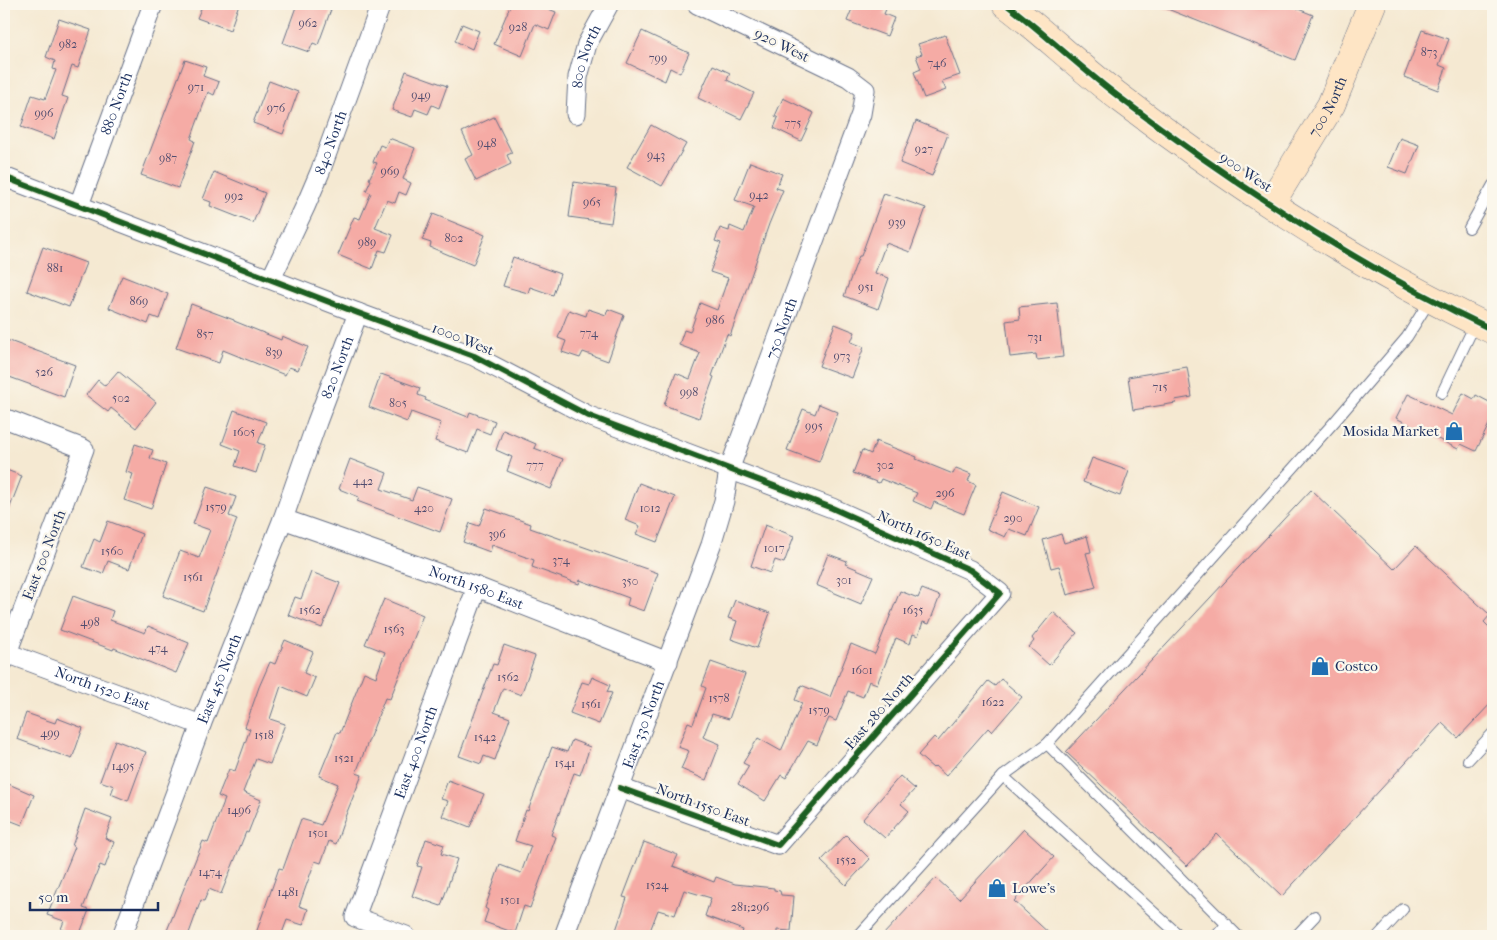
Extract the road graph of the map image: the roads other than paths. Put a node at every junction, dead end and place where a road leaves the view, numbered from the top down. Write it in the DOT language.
graph roads {
  1 [pos="153,4"];
  2 [pos="381,4"];
  3 [pos="609,4"];
  4 [pos="697,4"];
  5 [pos="1006,4"];
  6 [pos="1372,4"];
  7 [pos="865,90"];
  8 [pos="576,114"];
  9 [pos="4,177"];
  10 [pos="1493,185"];
  11 [pos="1271,203"];
  12 [pos="79,205"];
  13 [pos="1469,228"];
  14 [pos="271,279"];
  15 [pos="1431,299"];
  16 [pos="358,313"];
  17 [pos="1485,326"];
  18 [pos="1442,393"];
  19 [pos="4,418"];
  20 [pos="317,422"];
  21 [pos="730,470"];
  22 [pos="832,508"];
  23 [pos="283,519"];
  24 [pos="703,568"];
  25 [pos="477,587"];
  26 [pos="1000,593"];
  27 [pos="5,656"];
  28 [pos="668,662"];
  29 [pos="201,725"];
  30 [pos="1493,733"];
  31 [pos="1047,744"];
  32 [pos="1468,760"];
  33 [pos="1003,776"];
  34 [pos="620,788"];
  35 [pos="778,845"];
  36 [pos="1403,909"];
  37 [pos="1316,916"];
  38 [pos="1226,924"];
  39 [pos="122,936"];
  40 [pos="406,936"];
  41 [pos="564,936"];
  42 [pos="858,936"];
  43 [pos="1180,936"];
  44 [pos="1216,936"];
  45 [pos="1238,936"];
  46 [pos="1296,936"];
  47 [pos="1378,936"];
  1 -- 12 [label="street, 880 North"];
  2 -- 14 [label="street, 840 North"];
  3 -- 8 [label="street, 800 North"];
  4 -- 7 [label="street, 920 West"];
  5 -- 11 [label="street, 900 West"];
  6 -- 11 [label="street, 700 North"];
  7 -- 21 [label="street, 750 North"];
  9 -- 12 [label="street, 1000 West"];
  10 -- 13 [label="lane"];
  11 -- 15 [label="street, 900 West"];
  12 -- 14 [label="street, 1000 West"];
  14 -- 16 [label="street, 1000 West"];
  15 -- 17 [label="street, 900 West"];
  15 -- 31 [label="lane"];
  16 -- 20 [label="street, 820 North"];
  16 -- 21 [label="street, 1000 West"];
  17 -- 18 [label="lane"];
  19 -- 27 [label="street, East 500 North"];
  20 -- 23 [label="street, East 450 North"];
  21 -- 22 [label="street, 1000 West"];
  21 -- 24 [label="street, 750 North"];
  22 -- 26 [label="street, North 1650 East"];
  23 -- 25 [label="street, North 1580 East"];
  23 -- 29 [label="street, East 450 North"];
  24 -- 28 [label="street, East 330 North"];
  25 -- 28 [label="street, North 1580 East"];
  25 -- 40 [label="street, East 400 North"];
  26 -- 35 [label="street, East 280 North"];
  27 -- 29 [label="street, North 1520 East"];
  28 -- 34 [label="street, East 330 North"];
  29 -- 39 [label="street, East 450 North"];
  30 -- 32 [label="lane"];
  31 -- 33 [label="lane"];
  31 -- 38 [label="lane"];
  33 -- 42 [label="lane"];
  33 -- 43 [label="lane"];
  34 -- 35 [label="street, North 1550 East"];
  34 -- 41 [label="street, East 330 North"];
  36 -- 47 [label="lane"];
  37 -- 46 [label="lane"];
  38 -- 44 [label="lane"];
  38 -- 45 [label="lane"];
}
